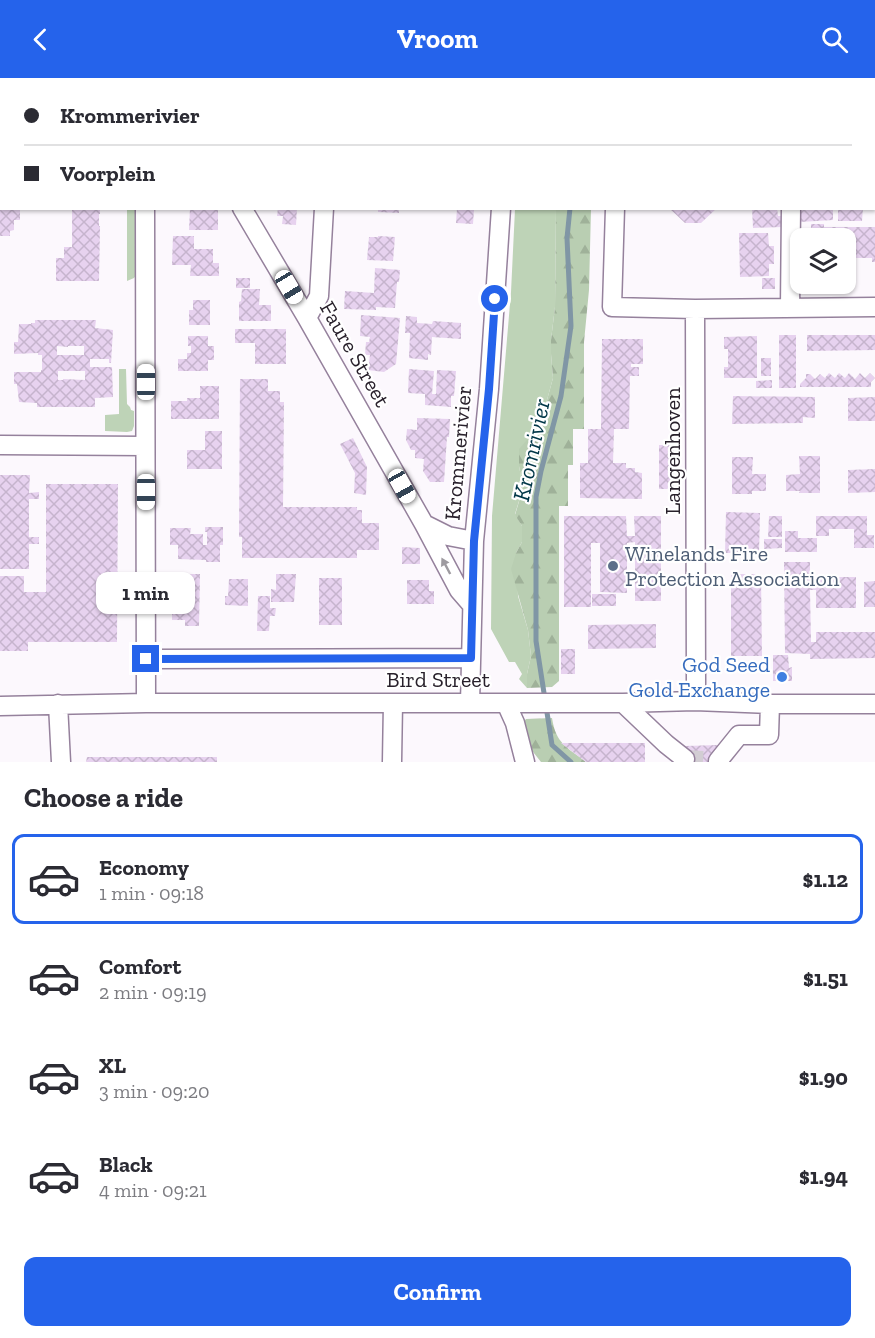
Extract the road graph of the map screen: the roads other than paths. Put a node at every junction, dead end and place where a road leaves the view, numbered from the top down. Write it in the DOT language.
graph roads {
  1 [pos="145,210"];
  2 [pos="243,210"];
  3 [pos="324,210"];
  4 [pos="501,210"];
  5 [pos="615,210"];
  6 [pos="791,210"];
  7 [pos="875,307"];
  8 [pos="790,308"];
  9 [pos="695,309"];
  10 [pos="308,318"];
  11 [pos="0,445"];
  12 [pos="145,446"];
  13 [pos="424,524"];
  14 [pos="474,541"];
  15 [pos="472,605"];
  16 [pos="471,658"];
  17 [pos="146,659"];
  18 [pos="695,701"];
  19 [pos="146,703"];
  20 [pos="393,703"];
  21 [pos="470,703"];
  22 [pos="515,703"];
  23 [pos="623,703"];
  24 [pos="58,704"];
  25 [pos="770,704"];
  26 [pos="875,704"];
  27 [pos="0,706"];
  28 [pos="685,759"];
  29 [pos="718,761"];
  30 [pos="61,762"];
  31 [pos="392,762"];
  32 [pos="525,762"];
  1 -- 12 [label="street"];
  2 -- 10 [label="street, Faure Street"];
  3 -- 10 [label="street"];
  4 -- 14 [label="street, Krommerivier"];
  5 -- 9 [label="street"];
  6 -- 8 [label="street"];
  7 -- 8 [label="street"];
  8 -- 9 [label="street"];
  9 -- 18 [label="street, Langenhoven"];
  10 -- 13 [label="street, Faure Street"];
  11 -- 12 [label="street"];
  12 -- 17 [label="street"];
  13 -- 14 [label="street"];
  15 -- 13 [label="street, Faure Street, one-way"];
  14 -- 15 [label="street, Krommerivier"];
  15 -- 16 [label="street, Krommerivier"];
  16 -- 17 [label="street"];
  16 -- 21 [label="street, Krommerivier"];
  17 -- 19 [label="street"];
  18 -- 23 [label="street, Bird Street"];
  18 -- 25 [label="street, Bird Street"];
  19 -- 20 [label="street, Bird Street"];
  19 -- 24 [label="street, Bird Street"];
  20 -- 21 [label="street, Bird Street"];
  20 -- 31 [label="street"];
  21 -- 22 [label="street, Bird Street"];
  22 -- 23 [label="street, Bird Street"];
  22 -- 32 [label="street"];
  23 -- 28 [label="street"];
  24 -- 27 [label="street, Bird Street"];
  24 -- 30 [label="street"];
  25 -- 26 [label="street, Bird Street"];
  25 -- 29 [label="street"];
}
